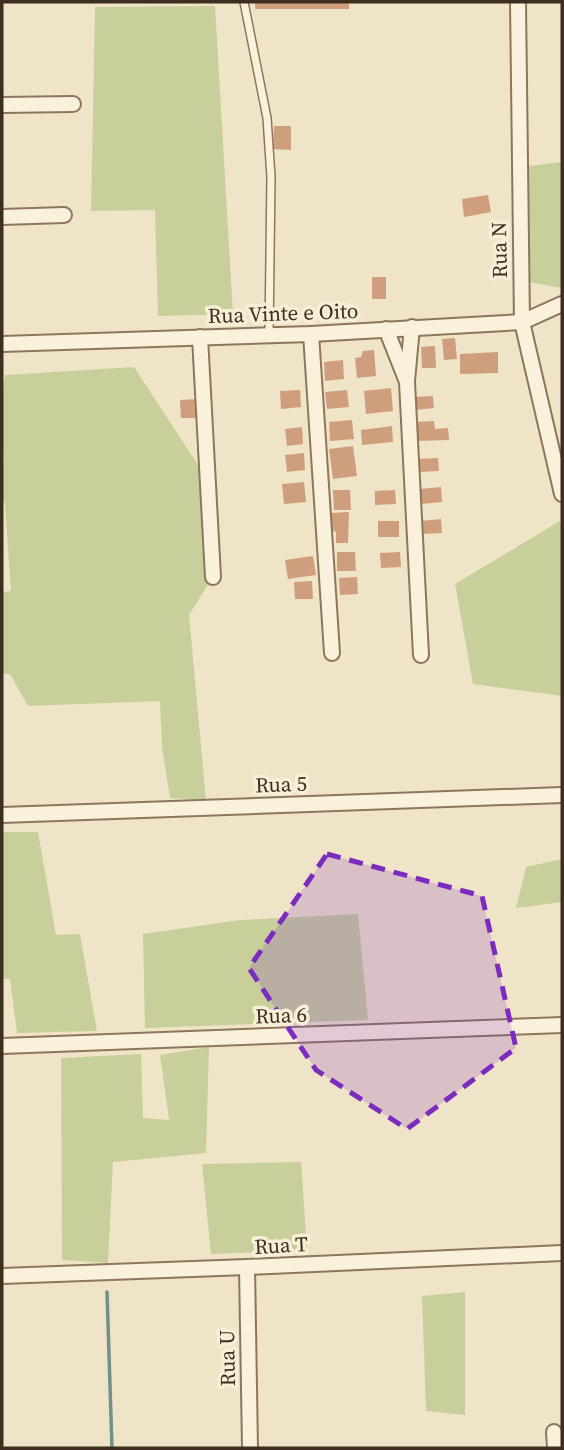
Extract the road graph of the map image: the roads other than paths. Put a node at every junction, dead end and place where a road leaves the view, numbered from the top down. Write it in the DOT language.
graph roads {
  1 [pos="244,2"];
  2 [pos="518,2"];
  3 [pos="73,104"];
  4 [pos="2,105"];
  5 [pos="64,215"];
  6 [pos="2,217"];
  7 [pos="562,304"];
  8 [pos="522,321"];
  9 [pos="412,327"];
  10 [pos="386,329"];
  11 [pos="311,334"];
  12 [pos="269,335"];
  13 [pos="200,337"];
  14 [pos="2,344"];
  15 [pos="407,382"];
  16 [pos="562,494"];
  17 [pos="214,577"];
  18 [pos="332,653"];
  19 [pos="421,655"];
  20 [pos="562,796"];
  21 [pos="2,815"];
  22 [pos="562,1025"];
  23 [pos="2,1046"];
  24 [pos="562,1253"];
  25 [pos="247,1267"];
  26 [pos="2,1276"];
  27 [pos="554,1432"];
  28 [pos="250,1448"];
  29 [pos="555,1448"];
  1 -- 12 [label="lane"];
  2 -- 8 [label="street, Rua N"];
  3 -- 4 [label="street"];
  5 -- 6 [label="street"];
  7 -- 8 [label="street, Rua Vinte e Oito"];
  8 -- 9 [label="street, Rua Vinte e Oito"];
  8 -- 16 [label="street, Rua N"];
  9 -- 10 [label="street, Rua Vinte e Oito"];
  9 -- 15 [label="street"];
  10 -- 11 [label="street, Rua Vinte e Oito"];
  10 -- 15 [label="street"];
  11 -- 12 [label="street, Rua Vinte e Oito"];
  11 -- 18 [label="street"];
  12 -- 13 [label="street, Rua Vinte e Oito"];
  13 -- 14 [label="street, Rua Vinte e Oito"];
  13 -- 17 [label="street"];
  15 -- 19 [label="street"];
  20 -- 21 [label="street, Rua 5"];
  22 -- 23 [label="street, Rua 6"];
  24 -- 25 [label="street, Rua T"];
  25 -- 26 [label="street, Rua T"];
  25 -- 28 [label="street, Rua U"];
  27 -- 29 [label="street"];
}
